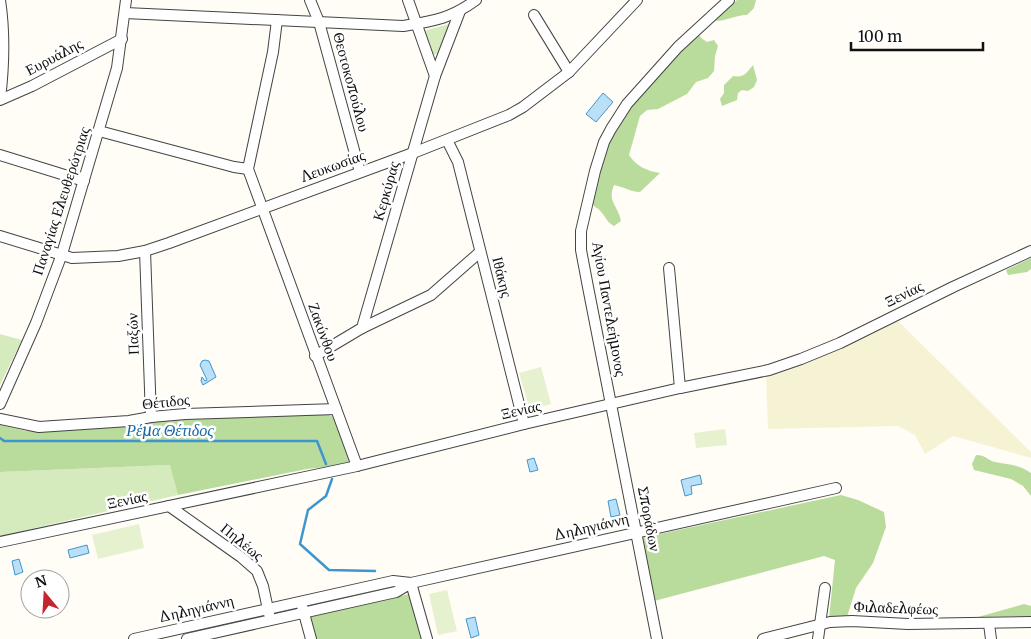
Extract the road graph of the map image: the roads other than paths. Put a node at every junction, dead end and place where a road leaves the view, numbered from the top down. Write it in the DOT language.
graph roads {
  1 [pos="0,0"];
  2 [pos="126,0"];
  3 [pos="310,0"];
  4 [pos="408,0"];
  5 [pos="476,0"];
  6 [pos="636,0"];
  7 [pos="729,0"];
  8 [pos="460,11"];
  9 [pos="125,13"];
  10 [pos="534,15"];
  11 [pos="277,20"];
  12 [pos="319,22"];
  13 [pos="416,24"];
  14 [pos="122,39"];
  15 [pos="569,72"];
  16 [pos="435,76"];
  17 [pos="0,99"];
  18 [pos="99,131"];
  19 [pos="447,140"];
  20 [pos="413,153"];
  21 [pos="0,155"];
  22 [pos="248,169"];
  23 [pos="360,172"];
  24 [pos="84,181"];
  25 [pos="263,208"];
  26 [pos="0,236"];
  27 [pos="146,251"];
  28 [pos="1031,251"];
  29 [pos="480,252"];
  30 [pos="62,254"];
  31 [pos="669,268"];
  32 [pos="362,328"];
  33 [pos="315,356"];
  34 [pos="680,388"];
  35 [pos="0,404"];
  36 [pos="611,404"];
  37 [pos="336,409"];
  38 [pos="151,417"];
  39 [pos="0,419"];
  40 [pos="524,424"];
  41 [pos="357,466"];
  42 [pos="836,488"];
  43 [pos="169,506"];
  44 [pos="636,532"];
  45 [pos="0,542"];
  46 [pos="411,583"];
  47 [pos="825,588"];
  48 [pos="300,602"];
  49 [pos="268,608"];
  50 [pos="304,612"];
  51 [pos="270,620"];
  52 [pos="1031,622"];
  53 [pos="820,624"];
  54 [pos="989,624"];
  55 [pos="174,634"];
  56 [pos="134,639"];
  57 [pos="188,639"];
  58 [pos="311,639"];
  59 [pos="427,639"];
  60 [pos="657,639"];
  61 [pos="763,639"];
  62 [pos="818,639"];
  63 [pos="992,639"];
  1 -- 17 [label="street"];
  2 -- 9 [label="street, Παναγίας Ελευθερώτριας"];
  3 -- 12 [label="street, Θεοτοκοπούλου"];
  4 -- 13 [label="street"];
  5 -- 8 [label="street"];
  6 -- 15 [label="street, Λευκωσίας"];
  7 -- 36 [label="street, Αγίου Παντελεήμονος"];
  8 -- 13 [label="street"];
  8 -- 16 [label="street, Κερκύρας"];
  9 -- 11 [label="street"];
  9 -- 14 [label="street, Παναγίας Ελευθερώτριας"];
  10 -- 15 [label="street"];
  11 -- 12 [label="street"];
  11 -- 22 [label="street"];
  12 -- 13 [label="street"];
  12 -- 23 [label="street, Θεοτοκοπούλου"];
  13 -- 16 [label="street"];
  14 -- 17 [label="street, Ευρυάλης"];
  14 -- 18 [label="street, Παναγίας Ελευθερώτριας"];
  15 -- 19 [label="street, Λευκωσίας"];
  16 -- 20 [label="street, Κερκύρας"];
  18 -- 22 [label="street"];
  18 -- 24 [label="street, Παναγίας Ελευθερώτριας"];
  19 -- 20 [label="street, Λευκωσίας"];
  19 -- 29 [label="street, Ιθάκης"];
  20 -- 23 [label="street, Λευκωσίας"];
  20 -- 32 [label="street, Κερκύρας"];
  21 -- 24 [label="street"];
  22 -- 25 [label="street, Ζακύνθου"];
  23 -- 25 [label="street, Λευκωσίας"];
  24 -- 30 [label="street, Παναγίας Ελευθερώτριας"];
  25 -- 27 [label="street, Λευκωσίας"];
  25 -- 33 [label="street, Ζακύνθου"];
  26 -- 30 [label="street, Λευκωσίας"];
  27 -- 30 [label="street, Λευκωσίας"];
  27 -- 38 [label="street, Παξών"];
  28 -- 34 [label="street, Ξενίας"];
  29 -- 32 [label="street"];
  29 -- 40 [label="street, Ιθάκης"];
  30 -- 35 [label="street, Παναγίας Ελευθερώτριας"];
  31 -- 34 [label="street"];
  32 -- 33 [label="street"];
  33 -- 37 [label="street, Ζακύνθου"];
  34 -- 36 [label="street, Ξενίας"];
  36 -- 40 [label="street, Ξενίας"];
  36 -- 44 [label="street, Σποράδων"];
  37 -- 38 [label="street, Θέτιδος"];
  37 -- 41 [label="street, Ζακύνθου"];
  38 -- 39 [label="street, Θέτιδος"];
  40 -- 41 [label="street, Ξενίας"];
  41 -- 43 [label="street, Ξενίας"];
  42 -- 44 [label="street, Δηληγιάννη"];
  43 -- 45 [label="street, Ξενίας"];
  43 -- 49 [label="street, Πηλέως"];
  44 -- 46 [label="street, Δηληγιάννη"];
  44 -- 60 [label="street, Σποράδων"];
  46 -- 48 [label="street, Δηληγιάννη"];
  46 -- 50 [label="street, Δηληγιάννη"];
  46 -- 59 [label="street"];
  47 -- 53 [label="street"];
  48 -- 49 [label="street, Δηληγιάννη"];
  48 -- 50 [label="street"];
  49 -- 51 [label="street, Πηλέως"];
  49 -- 55 [label="street, Δηληγιάννη"];
  50 -- 51 [label="street, Δηληγιάννη"];
  50 -- 58 [label="street"];
  51 -- 57 [label="street, Δηληγιάννη"];
  52 -- 54 [label="street, Φιλαδελφέως"];
  53 -- 54 [label="street, Φιλαδελφέως"];
  53 -- 61 [label="street, Φιλαδελφέως"];
  53 -- 62 [label="street"];
  54 -- 63 [label="street"];
  55 -- 56 [label="street, Δηληγιάννη"];
}
